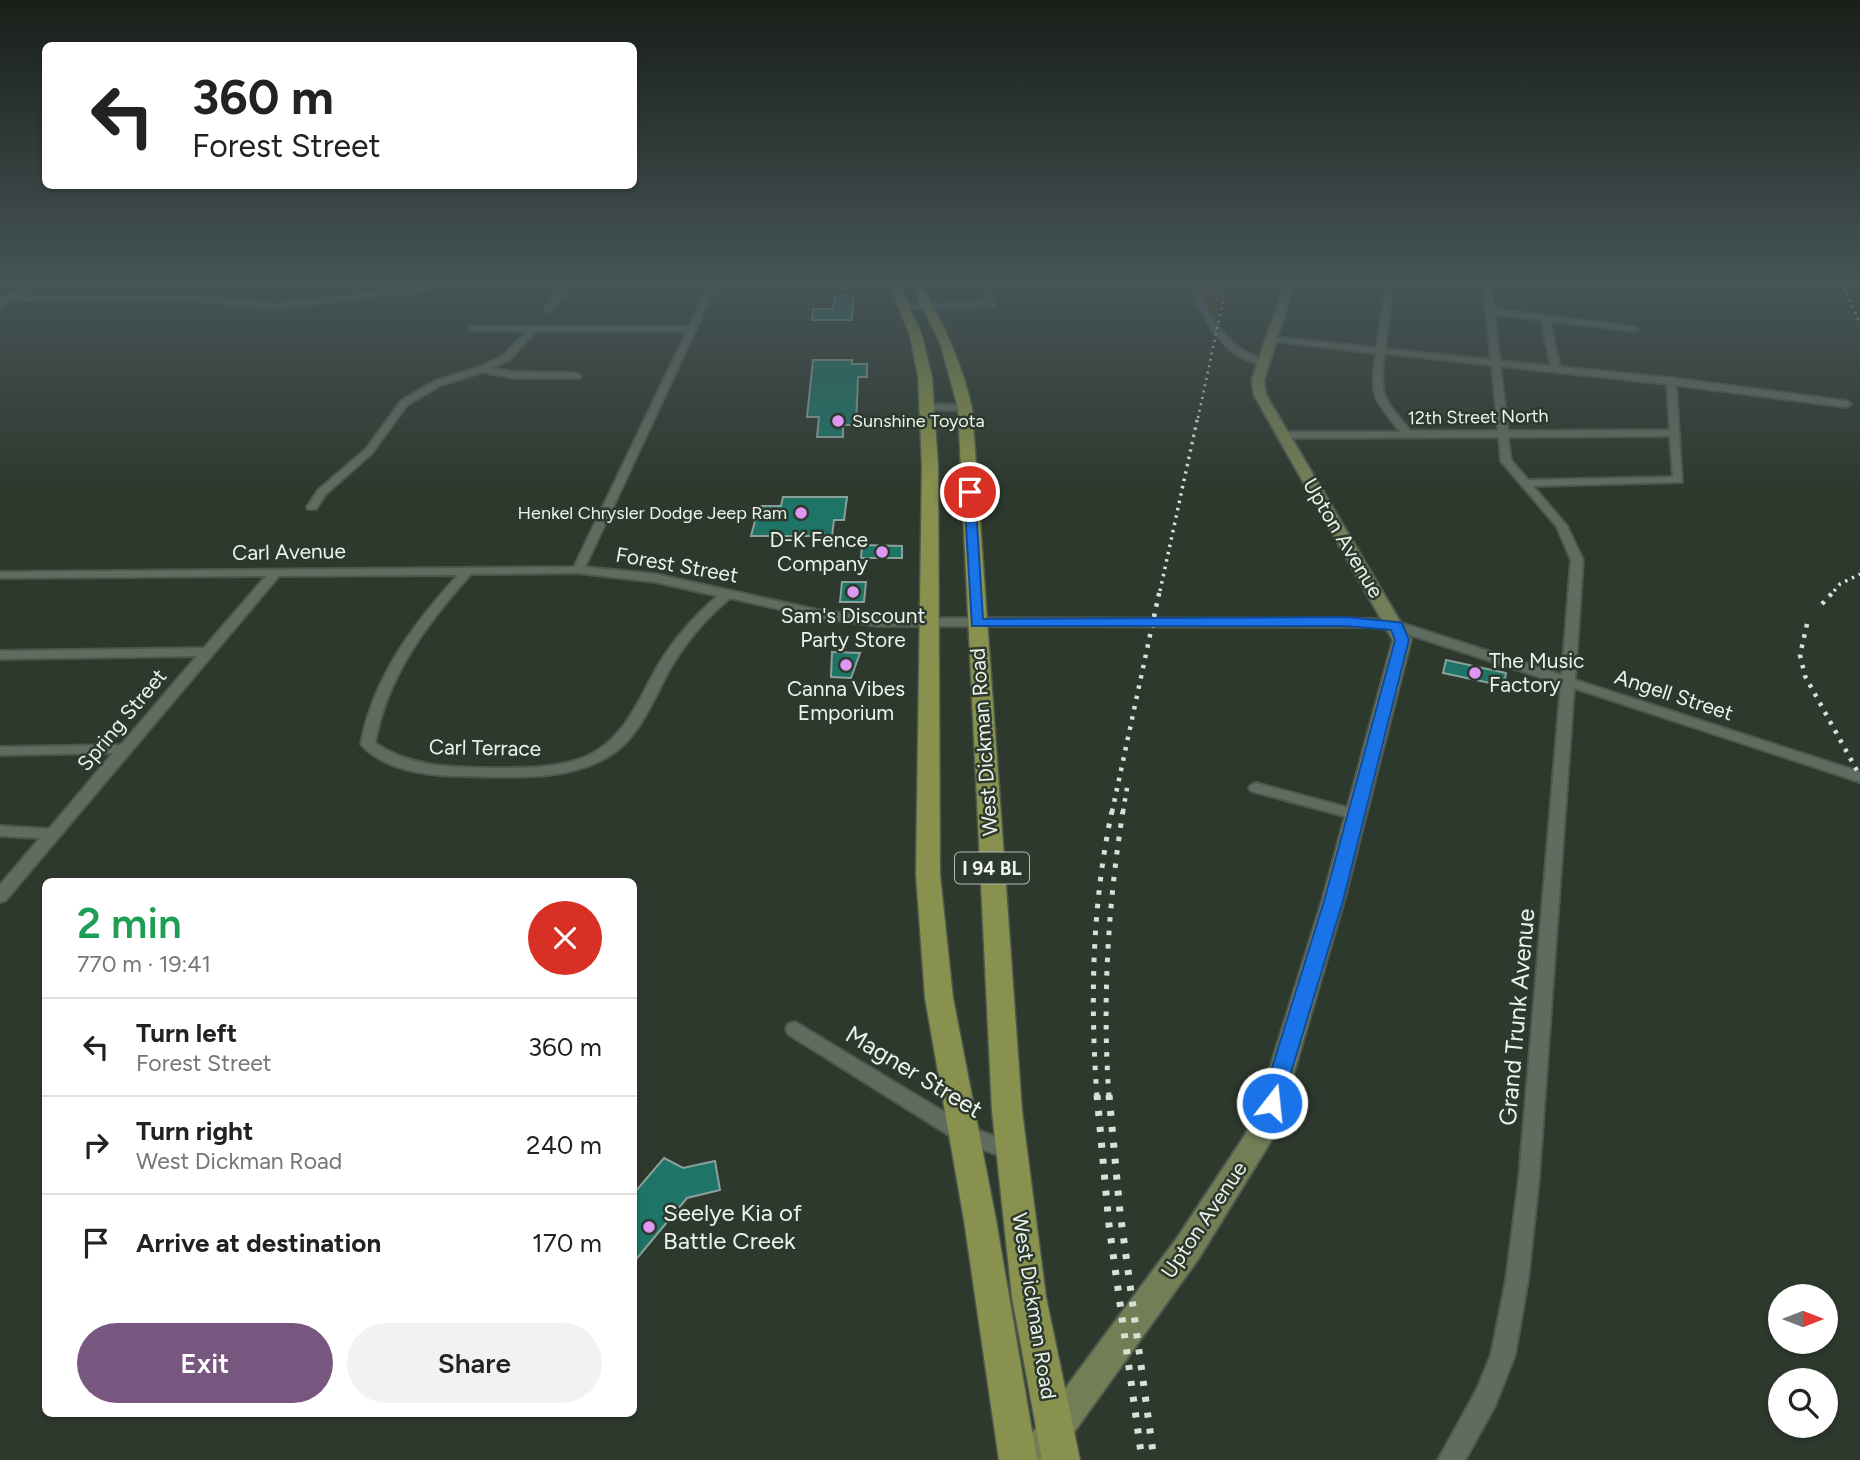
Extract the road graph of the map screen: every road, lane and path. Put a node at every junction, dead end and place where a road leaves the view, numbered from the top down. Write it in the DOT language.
graph roads {
  1 [pos="515,350"];
  2 [pos="682,350"];
  3 [pos="922,350"];
  4 [pos="945,350"];
  5 [pos="1233,350"];
  6 [pos="1269,350"];
  7 [pos="1381,350"];
  8 [pos="1382,350"];
  9 [pos="1494,350"];
  10 [pos="1552,350"];
  11 [pos="1265,362"];
  12 [pos="1495,362"];
  13 [pos="482,369"];
  14 [pos="1556,369"];
  15 [pos="577,376"];
  16 [pos="1671,381"];
  17 [pos="1846,404"];
  18 [pos="927,408"];
  19 [pos="965,408"];
  20 [pos="1501,433"];
  21 [pos="1675,433"];
  22 [pos="1407,434"];
  23 [pos="1281,435"];
  24 [pos="1524,483"];
  25 [pos="312,507"];
  26 [pos="469,570"];
  27 [pos="578,570"];
  28 [pos="276,572"];
  29 [pos="0,575"];
  30 [pos="729,593"];
  31 [pos="930,623"];
  32 [pos="977,623"];
  33 [pos="1397,626"];
  34 [pos="208,652"];
  35 [pos="0,654"];
  36 [pos="1568,683"];
  37 [pos="125,749"];
  38 [pos="0,751"];
  39 [pos="1860,776"];
  40 [pos="1256,788"];
  41 [pos="1355,814"];
  42 [pos="0,831"];
  43 [pos="53,834"];
  44 [pos="0,897"];
  45 [pos="795,1028"];
  46 [pos="962,1133"];
  47 [pos="1011,1152"];
  48 [pos="1058,1445"];
  49 [pos="1018,1460"];
  50 [pos="1033,1460"];
  51 [pos="1451,1460"];
  1 -- 13 [label="street"];
  2 -- 27 [label="street"];
  3 -- 18 [label="main road, West Dickman Road / I 94 BL"];
  4 -- 19 [label="main road, West Dickman Road / I 94 BL"];
  5 -- 11 [label="street"];
  6 -- 11 [label="street, Upton Avenue"];
  7 -- 22 [label="street"];
  8 -- 12 [label="street"];
  9 -- 12 [label="street"];
  10 -- 14 [label="street"];
  11 -- 23 [label="street, Upton Avenue"];
  12 -- 14 [label="street"];
  12 -- 20 [label="street"];
  13 -- 15 [label="street"];
  13 -- 25 [label="street"];
  14 -- 16 [label="street"];
  16 -- 17 [label="street"];
  16 -- 21 [label="street"];
  18 -- 19 [label="street"];
  18 -- 31 [label="main road, West Dickman Road / I 94 BL"];
  19 -- 32 [label="main road, West Dickman Road / I 94 BL"];
  20 -- 21 [label="street, 12th Street North"];
  20 -- 22 [label="street, 12th Street North"];
  20 -- 24 [label="street"];
  21 -- 24 [label="street"];
  22 -- 23 [label="street, 12th Street North"];
  23 -- 33 [label="street, Upton Avenue"];
  24 -- 36 [label="street, Grand Trunk Avenue"];
  26 -- 27 [label="street, Carl Avenue"];
  26 -- 28 [label="street, Carl Avenue"];
  26 -- 30 [label="street, Carl Terrace"];
  27 -- 30 [label="street, Forest Street"];
  28 -- 29 [label="street, Carl Avenue"];
  28 -- 34 [label="street, Spring Street"];
  30 -- 31 [label="street, Forest Street"];
  31 -- 32 [label="street, Forest Street"];
  31 -- 46 [label="main road, West Dickman Road / I 94 BL"];
  32 -- 33 [label="street, Forest Street"];
  32 -- 47 [label="main road, West Dickman Road / I 94 BL"];
  33 -- 36 [label="street, Angell Street"];
  33 -- 41 [label="street, Upton Avenue"];
  34 -- 35 [label="street"];
  34 -- 37 [label="street, Spring Street"];
  36 -- 39 [label="street, Angell Street"];
  36 -- 51 [label="street, Grand Trunk Avenue"];
  37 -- 38 [label="street"];
  37 -- 43 [label="street, Spring Street"];
  40 -- 41 [label="street"];
  41 -- 48 [label="street, Upton Avenue"];
  42 -- 43 [label="street"];
  43 -- 44 [label="street, Spring Street"];
  45 -- 46 [label="street, Magner Street"];
  46 -- 47 [label="street, Magner Street"];
  46 -- 49 [label="main road, West Dickman Road / I 94 BL"];
  47 -- 48 [label="main road, West Dickman Road / I 94 BL"];
  48 -- 50 [label="street, Upton Avenue"];
}
